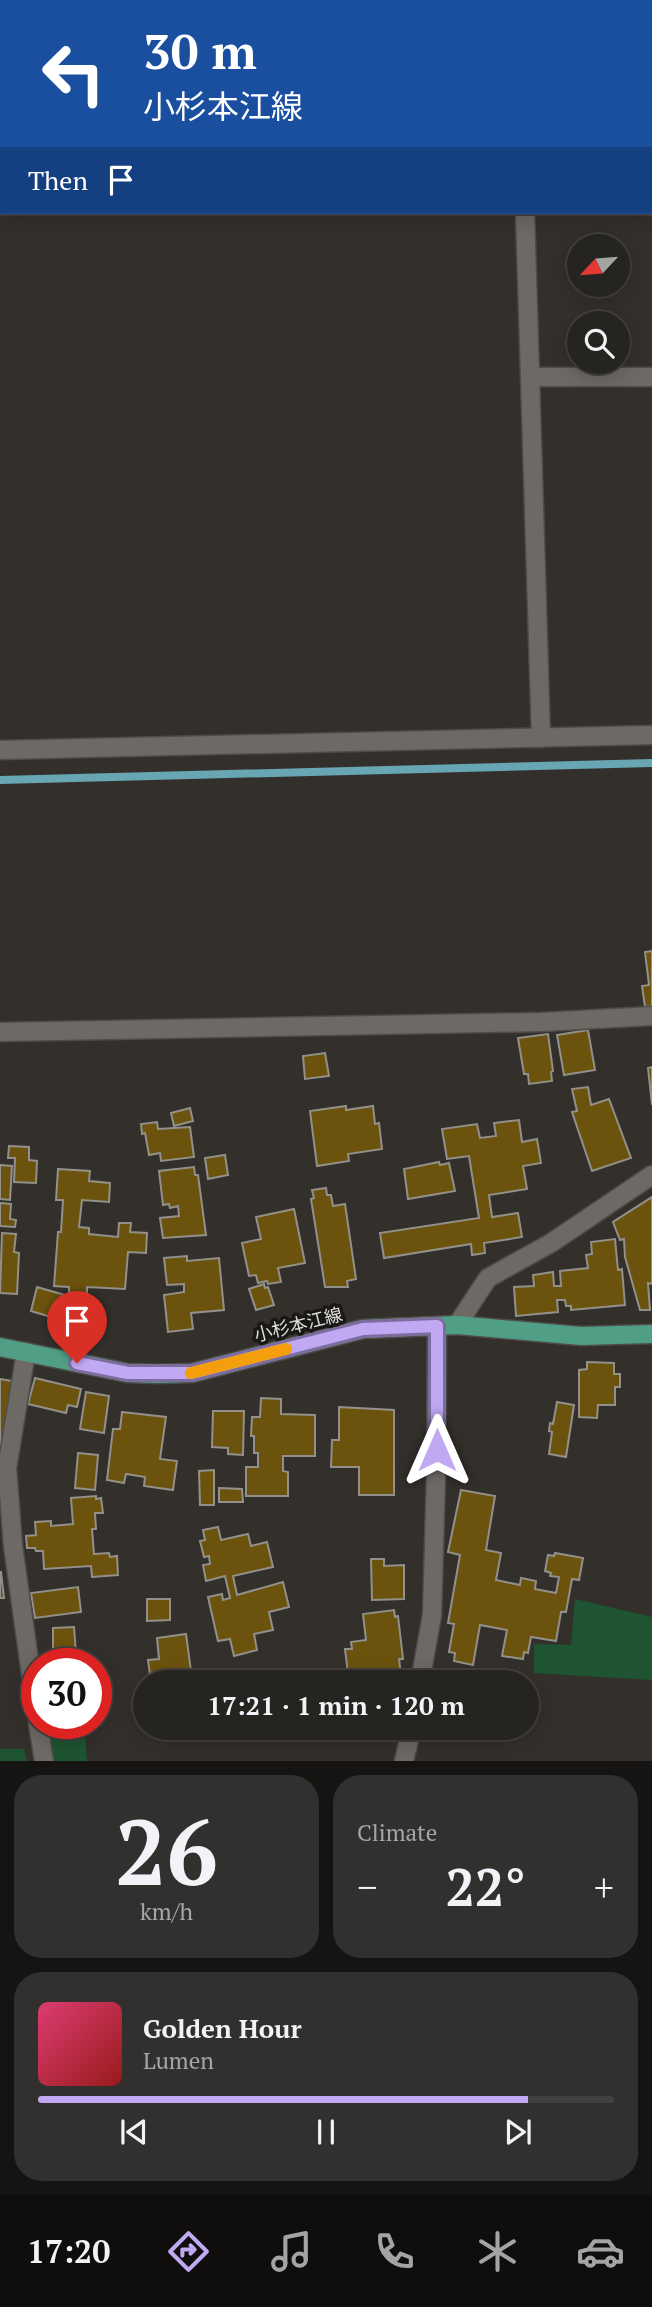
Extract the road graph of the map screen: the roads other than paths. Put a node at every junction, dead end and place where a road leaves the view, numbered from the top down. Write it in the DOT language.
graph roads {
  1 [pos="526,214"];
  2 [pos="530,377"];
  3 [pos="652,377"];
  4 [pos="652,735"];
  5 [pos="541,738"];
  6 [pos="0,750"];
  7 [pos="652,1016"];
  8 [pos="0,1032"];
  9 [pos="652,1175"];
  10 [pos="457,1325"];
  11 [pos="437,1326"];
  12 [pos="652,1334"];
  13 [pos="0,1347"];
  14 [pos="26,1353"];
  15 [pos="27,1648"];
  16 [pos="422,1670"];
  17 [pos="40,1739"];
  18 [pos="409,1740"];
  19 [pos="44,1761"];
  20 [pos="404,1761"];
  1 -- 2 [label="street"];
  2 -- 3 [label="street"];
  2 -- 5 [label="street"];
  4 -- 5 [label="street"];
  5 -- 6 [label="street"];
  7 -- 8 [label="street"];
  9 -- 10 [label="street"];
  10 -- 11 [label="main road, 小杉本江線"];
  10 -- 12 [label="main road, 小杉本江線"];
  11 -- 14 [label="main road, 小杉本江線"];
  11 -- 16 [label="street"];
  13 -- 14 [label="main road, 小杉本江線"];
  14 -- 15 [label="street"];
  17 -- 19 [label="street"];
  18 -- 20 [label="street"];
}
